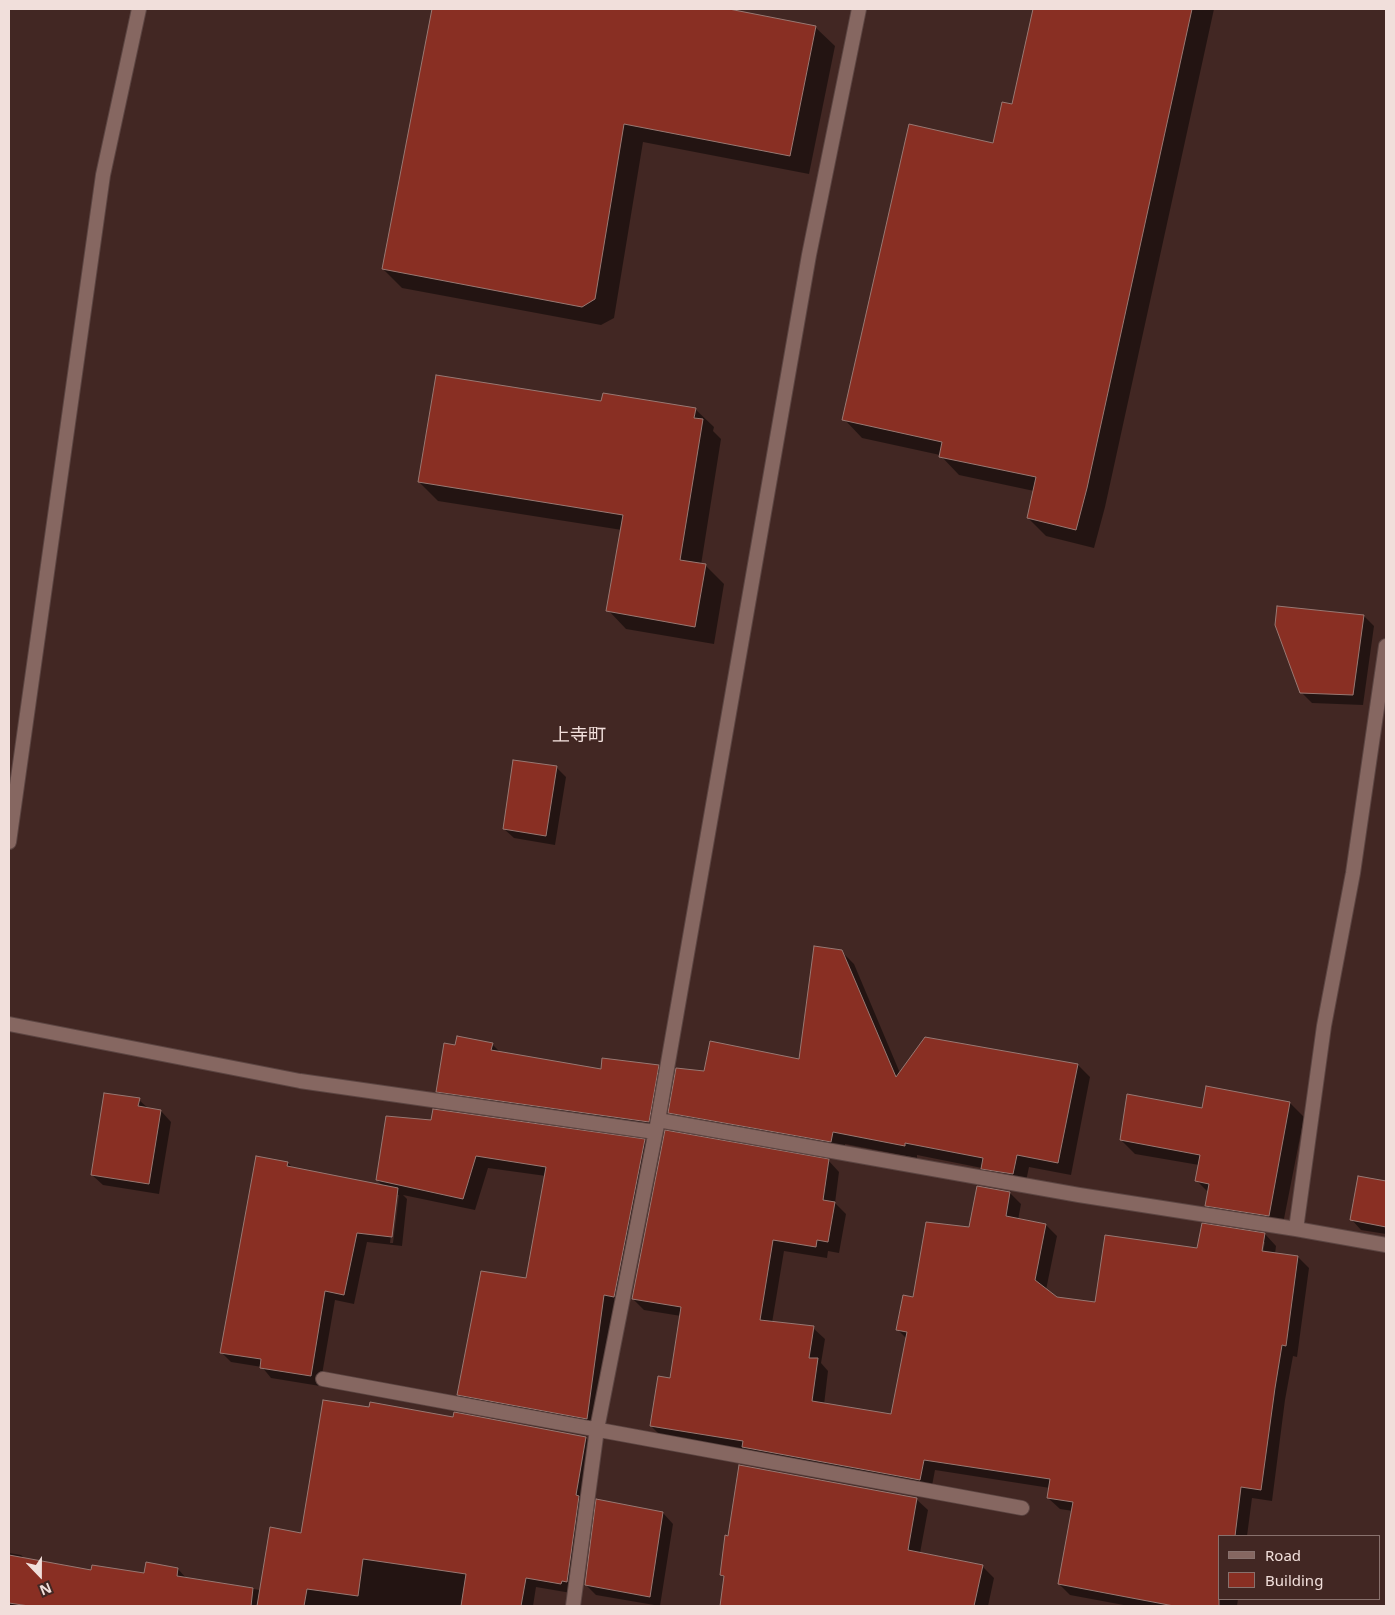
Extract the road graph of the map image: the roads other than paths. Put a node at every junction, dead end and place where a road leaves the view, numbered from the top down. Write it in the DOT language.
graph roads {
  1 [pos="139,9"];
  2 [pos="859,9"];
  3 [pos="1386,646"];
  4 [pos="9,842"];
  5 [pos="9,1024"];
  6 [pos="656,1126"];
  7 [pos="1296,1229"];
  8 [pos="1386,1246"];
  9 [pos="323,1379"];
  10 [pos="597,1429"];
  11 [pos="1022,1508"];
  12 [pos="573,1606"];
  1 -- 4 [label="street"];
  2 -- 6 [label="street"];
  3 -- 7 [label="street"];
  5 -- 6 [label="street"];
  6 -- 7 [label="street"];
  6 -- 10 [label="street"];
  7 -- 8 [label="street"];
  9 -- 10 [label="street"];
  10 -- 11 [label="street"];
  10 -- 12 [label="street"];
}
